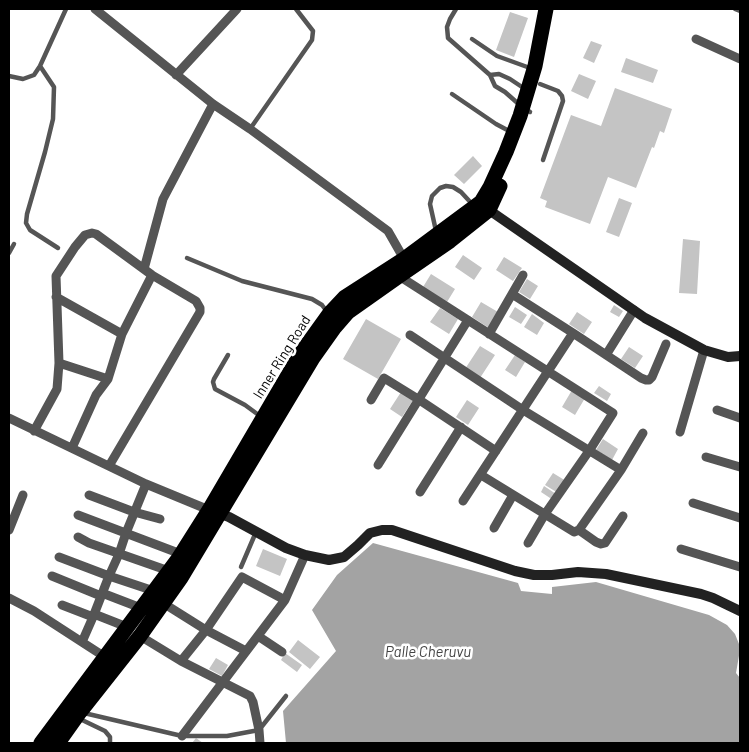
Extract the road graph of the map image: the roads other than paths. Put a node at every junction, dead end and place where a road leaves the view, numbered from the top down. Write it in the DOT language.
graph roads {
  1 [pos="66,9"];
  2 [pos="95,9"];
  3 [pos="237,9"];
  4 [pos="296,9"];
  5 [pos="456,9"];
  6 [pos="546,9"];
  7 [pos="555,9"];
  8 [pos="735,9"];
  9 [pos="740,11"];
  10 [pos="472,39"];
  11 [pos="696,39"];
  12 [pos="740,59"];
  13 [pos="40,66"];
  14 [pos="176,75"];
  15 [pos="490,75"];
  16 [pos="9,76"];
  17 [pos="534,81"];
  18 [pos="452,94"];
  19 [pos="213,104"];
  20 [pos="526,109"];
  21 [pos="250,129"];
  22 [pos="513,133"];
  23 [pos="543,160"];
  24 [pos="482,206"];
  25 [pos="436,235"];
  26 [pos="14,244"];
  27 [pos="58,248"];
  28 [pos="9,253"];
  29 [pos="187,258"];
  30 [pos="404,259"];
  31 [pos="148,272"];
  32 [pos="523,275"];
  33 [pos="399,276"];
  34 [pos="512,294"];
  35 [pos="56,297"];
  36 [pos="634,310"];
  37 [pos="329,314"];
  38 [pos="468,320"];
  39 [pos="572,333"];
  40 [pos="122,334"];
  41 [pos="489,334"];
  42 [pos="410,335"];
  43 [pos="666,344"];
  44 [pos="704,350"];
  45 [pos="228,355"];
  46 [pos="606,355"];
  47 [pos="728,356"];
  48 [pos="740,356"];
  49 [pos="443,358"];
  50 [pos="59,363"];
  51 [pos="740,365"];
  52 [pos="548,371"];
  53 [pos="108,379"];
  54 [pos="418,399"];
  55 [pos="372,400"];
  56 [pos="523,410"];
  57 [pos="717,410"];
  58 [pos="9,418"];
  59 [pos="263,418"];
  60 [pos="740,418"];
  61 [pos="461,427"];
  62 [pos="34,431"];
  63 [pos="680,432"];
  64 [pos="643,433"];
  65 [pos="72,448"];
  66 [pos="496,451"];
  67 [pos="589,451"];
  68 [pos="706,457"];
  69 [pos="378,464"];
  70 [pos="109,466"];
  71 [pos="740,467"];
  72 [pos="621,470"];
  73 [pos="480,476"];
  74 [pos="146,484"];
  75 [pos="420,492"];
  76 [pos="89,494"];
  77 [pos="23,495"];
  78 [pos="513,495"];
  79 [pos="463,501"];
  80 [pos="693,503"];
  81 [pos="134,512"];
  82 [pos="215,512"];
  83 [pos="545,514"];
  84 [pos="78,515"];
  85 [pos="623,516"];
  86 [pos="740,518"];
  87 [pos="160,519"];
  88 [pos="494,528"];
  89 [pos="9,530"];
  90 [pos="579,530"];
  91 [pos="256,532"];
  92 [pos="126,533"];
  93 [pos="78,537"];
  94 [pos="528,543"];
  95 [pos="681,549"];
  96 [pos="120,554"];
  97 [pos="181,554"];
  98 [pos="305,554"];
  99 [pos="59,557"];
  100 [pos="241,567"];
  101 [pos="740,567"];
  102 [pos="169,571"];
  103 [pos="52,576"];
  104 [pos="109,576"];
  105 [pos="102,594"];
  106 [pos="158,597"];
  107 [pos="9,598"];
  108 [pos="285,600"];
  109 [pos="62,605"];
  110 [pos="141,608"];
  111 [pos="740,610"];
  112 [pos="93,615"];
  113 [pos="127,627"];
  114 [pos="206,630"];
  115 [pos="140,636"];
  116 [pos="258,636"];
  117 [pos="82,642"];
  118 [pos="246,651"];
  119 [pos="282,652"];
  120 [pos="105,657"];
  121 [pos="181,661"];
  122 [pos="222,682"];
  123 [pos="286,696"];
  124 [pos="78,715"];
  125 [pos="259,730"];
  126 [pos="182,736"];
  127 [pos="62,742"];
  128 [pos="41,743"];
  129 [pos="110,743"];
  130 [pos="260,743"];
  1 -- 13 [label="lane"];
  2 -- 14 [label="street"];
  3 -- 14 [label="street"];
  4 -- 21 [label="lane"];
  5 -- 15 [label="lane"];
  6 -- 17 [label="highway, Inner Ring Road"];
  7 -- 17 [label="highway, Inner Ring Road"];
  8 -- 9 [label="lane"];
  10 -- 17 [label="lane"];
  11 -- 12 [label="street"];
  13 -- 16 [label="lane"];
  13 -- 27 [label="lane"];
  14 -- 19 [label="street"];
  15 -- 17 [label="lane"];
  15 -- 20 [label="lane"];
  17 -- 20 [label="highway, Inner Ring Road"];
  17 -- 23 [label="lane"];
  18 -- 22 [label="lane"];
  19 -- 21 [label="street"];
  19 -- 31 [label="street"];
  20 -- 22 [label="highway, Inner Ring Road"];
  20 -- 24 [label="highway, Inner Ring Road"];
  21 -- 30 [label="street"];
  22 -- 24 [label="highway, Inner Ring Road"];
  24 -- 25 [label="highway, Inner Ring Road"];
  24 -- 25 [label="lane"];
  24 -- 33 [label="highway, Inner Ring Road"];
  24 -- 36 [label="street"];
  25 -- 30 [label="highway, Inner Ring Road"];
  26 -- 28 [label="lane"];
  29 -- 37 [label="lane"];
  30 -- 33 [label="street"];
  30 -- 37 [label="highway, Inner Ring Road"];
  31 -- 35 [label="street"];
  31 -- 40 [label="street"];
  31 -- 70 [label="street"];
  32 -- 34 [label="street"];
  33 -- 38 [label="street"];
  33 -- 82 [label="highway, Inner Ring Road"];
  34 -- 39 [label="street"];
  34 -- 41 [label="street"];
  35 -- 40 [label="street"];
  35 -- 50 [label="street"];
  36 -- 44 [label="street"];
  36 -- 46 [label="street"];
  37 -- 59 [label="highway, Inner Ring Road"];
  38 -- 41 [label="street"];
  38 -- 49 [label="street"];
  39 -- 46 [label="street"];
  39 -- 52 [label="street"];
  40 -- 53 [label="street"];
  41 -- 52 [label="street"];
  42 -- 49 [label="street"];
  43 -- 46 [label="street"];
  44 -- 47 [label="street"];
  44 -- 63 [label="street"];
  45 -- 59 [label="lane"];
  47 -- 48 [label="street"];
  47 -- 51 [label="street"];
  49 -- 54 [label="street"];
  49 -- 56 [label="street"];
  50 -- 53 [label="street"];
  50 -- 62 [label="street"];
  52 -- 56 [label="street"];
  52 -- 67 [label="street"];
  53 -- 65 [label="street"];
  54 -- 55 [label="street"];
  54 -- 61 [label="street"];
  54 -- 69 [label="street"];
  56 -- 66 [label="street"];
  56 -- 67 [label="street"];
  57 -- 60 [label="street"];
  58 -- 62 [label="street"];
  59 -- 82 [label="highway, Inner Ring Road"];
  61 -- 66 [label="street"];
  61 -- 75 [label="street"];
  62 -- 65 [label="street"];
  64 -- 72 [label="street"];
  65 -- 70 [label="street"];
  66 -- 73 [label="street"];
  67 -- 72 [label="street"];
  67 -- 83 [label="street"];
  68 -- 71 [label="street"];
  70 -- 74 [label="street"];
  72 -- 90 [label="street"];
  73 -- 78 [label="street"];
  73 -- 79 [label="street"];
  74 -- 81 [label="street"];
  74 -- 82 [label="street"];
  76 -- 81 [label="street"];
  77 -- 89 [label="street"];
  78 -- 83 [label="street"];
  78 -- 88 [label="street"];
  80 -- 86 [label="street"];
  81 -- 87 [label="street"];
  81 -- 92 [label="street"];
  82 -- 91 [label="street"];
  82 -- 97 [label="highway, Inner Ring Road"];
  82 -- 106 [label="highway, Inner Ring Road"];
  83 -- 90 [label="street"];
  83 -- 94 [label="street"];
  84 -- 92 [label="street"];
  85 -- 90 [label="street"];
  91 -- 98 [label="street"];
  91 -- 100 [label="lane"];
  92 -- 96 [label="street"];
  92 -- 97 [label="street"];
  93 -- 96 [label="street"];
  95 -- 101 [label="street"];
  96 -- 102 [label="street"];
  96 -- 104 [label="street"];
  97 -- 102 [label="highway, Inner Ring Road"];
  98 -- 108 [label="street"];
  98 -- 111 [label="street"];
  99 -- 104 [label="street"];
  102 -- 106 [label="highway, Inner Ring Road"];
  103 -- 105 [label="street"];
  104 -- 105 [label="street"];
  104 -- 106 [label="street"];
  105 -- 110 [label="street"];
  105 -- 112 [label="street"];
  106 -- 110 [label="highway, Inner Ring Road"];
  106 -- 114 [label="street"];
  106 -- 115 [label="highway, Inner Ring Road"];
  107 -- 117 [label="street"];
  108 -- 114 [label="street"];
  108 -- 116 [label="street"];
  109 -- 112 [label="street"];
  110 -- 113 [label="highway, Inner Ring Road"];
  112 -- 113 [label="street"];
  112 -- 117 [label="street"];
  113 -- 120 [label="highway, Inner Ring Road"];
  114 -- 118 [label="street"];
  114 -- 121 [label="street"];
  115 -- 121 [label="street"];
  115 -- 124 [label="highway, Inner Ring Road"];
  116 -- 118 [label="street"];
  116 -- 119 [label="street"];
  117 -- 120 [label="street"];
  118 -- 122 [label="street"];
  120 -- 128 [label="highway, Inner Ring Road"];
  121 -- 122 [label="street"];
  122 -- 125 [label="street"];
  122 -- 126 [label="street"];
  123 -- 125 [label="lane"];
  124 -- 126 [label="lane"];
  124 -- 127 [label="highway, Inner Ring Road"];
  124 -- 129 [label="lane"];
  125 -- 126 [label="lane"];
  125 -- 130 [label="street"];
}
